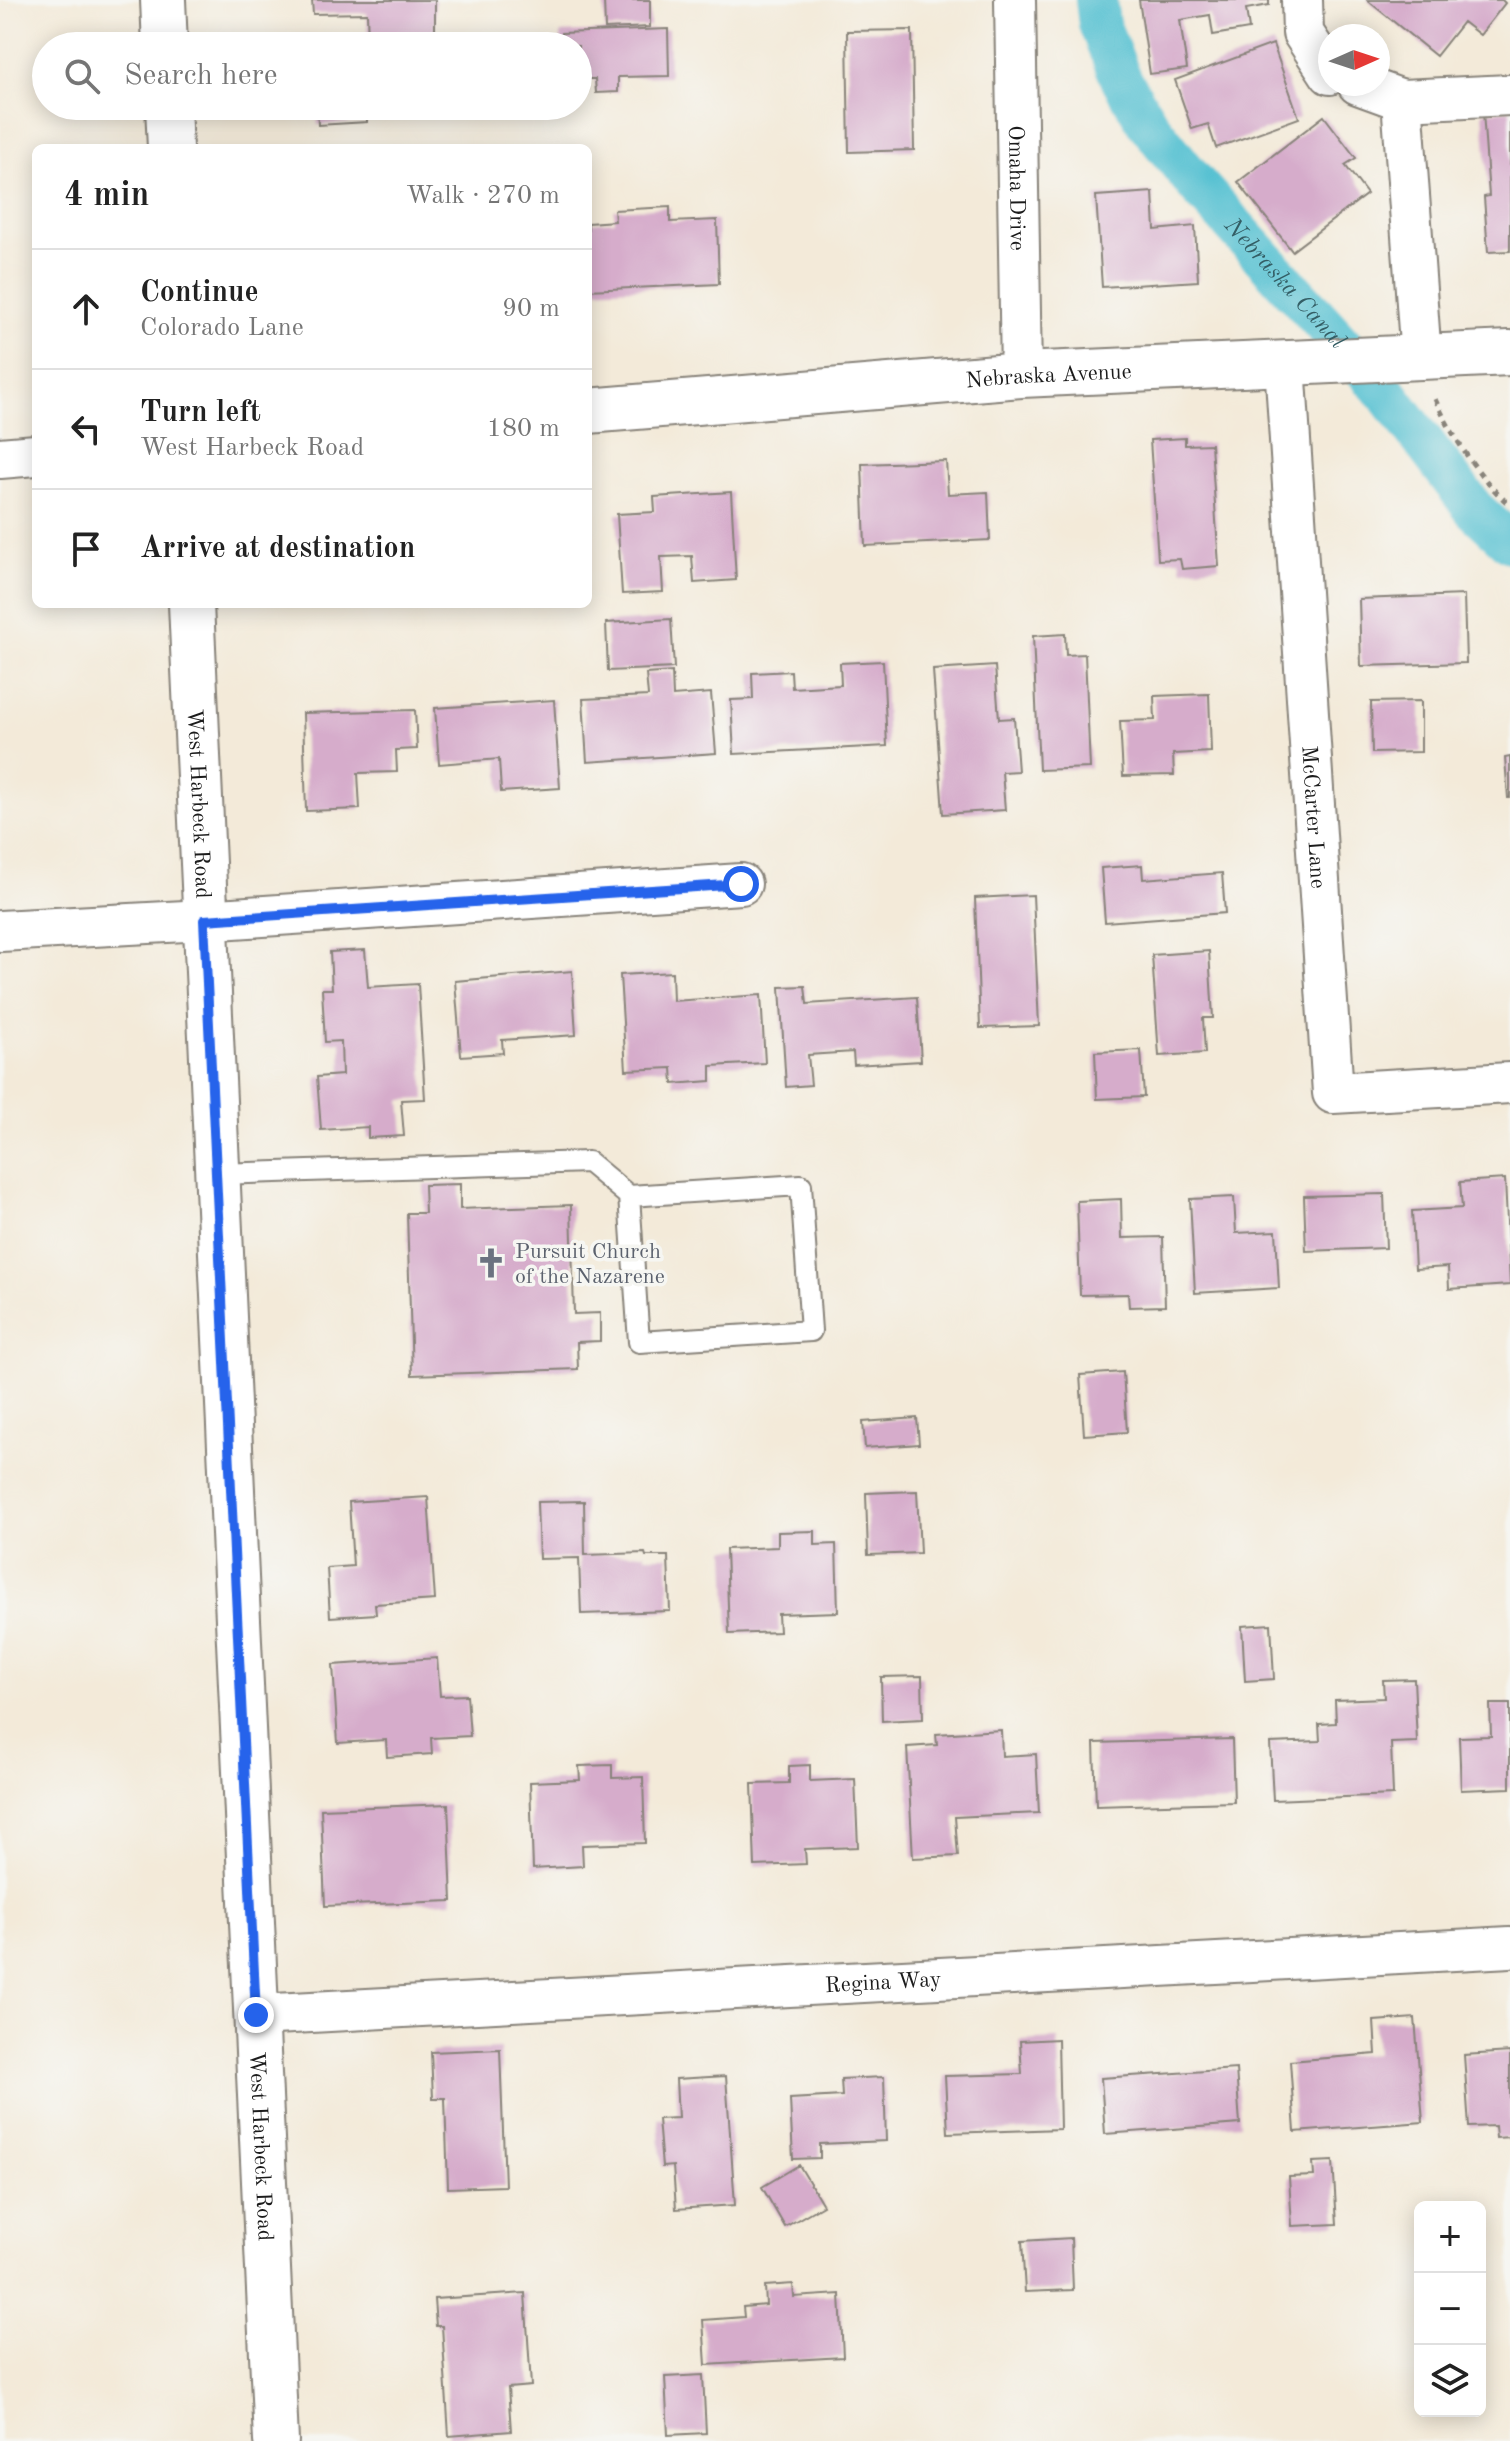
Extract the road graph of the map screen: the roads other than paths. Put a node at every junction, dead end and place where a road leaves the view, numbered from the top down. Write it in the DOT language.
graph roads {
  1 [pos="163,0"];
  2 [pos="1015,0"];
  3 [pos="1302,0"];
  4 [pos="164,32"];
  5 [pos="1318,56"];
  6 [pos="1510,95"];
  7 [pos="1390,96"];
  8 [pos="1402,100"];
  9 [pos="169,120"];
  10 [pos="170,144"];
  11 [pos="1510,353"];
  12 [pos="1421,358"];
  13 [pos="1285,364"];
  14 [pos="1021,375"];
  15 [pos="592,411"];
  16 [pos="32,455"];
  17 [pos="0,458"];
  18 [pos="191,608"];
  19 [pos="741,884"];
  20 [pos="204,920"];
  21 [pos="0,931"];
  22 [pos="1510,1083"];
  23 [pos="217,1174"];
  24 [pos="629,1196"];
  25 [pos="1510,1947"];
  26 [pos="256,2015"];
  27 [pos="276,2441"];
  1 -- 4 [label="street"];
  2 -- 14 [label="street, Omaha Drive"];
  3 -- 5 [label="street"];
  6 -- 8 [label="street"];
  7 -- 8 [label="street"];
  8 -- 12 [label="street"];
  9 -- 10 [label="street"];
  11 -- 12 [label="street, Nebraska Avenue"];
  12 -- 13 [label="street, Nebraska Avenue"];
  13 -- 14 [label="street, Nebraska Avenue"];
  13 -- 22 [label="street, McCarter Lane"];
  14 -- 15 [label="street, Nebraska Avenue"];
  16 -- 17 [label="street"];
  18 -- 20 [label="street, West Harbeck Road"];
  19 -- 20 [label="street"];
  20 -- 21 [label="street"];
  20 -- 23 [label="street, West Harbeck Road"];
  23 -- 24 [label="lane"];
  23 -- 26 [label="street, West Harbeck Road"];
  24 -- 24 [label="lane"];
  25 -- 26 [label="street, Regina Way"];
  26 -- 27 [label="street, West Harbeck Road"];
}
